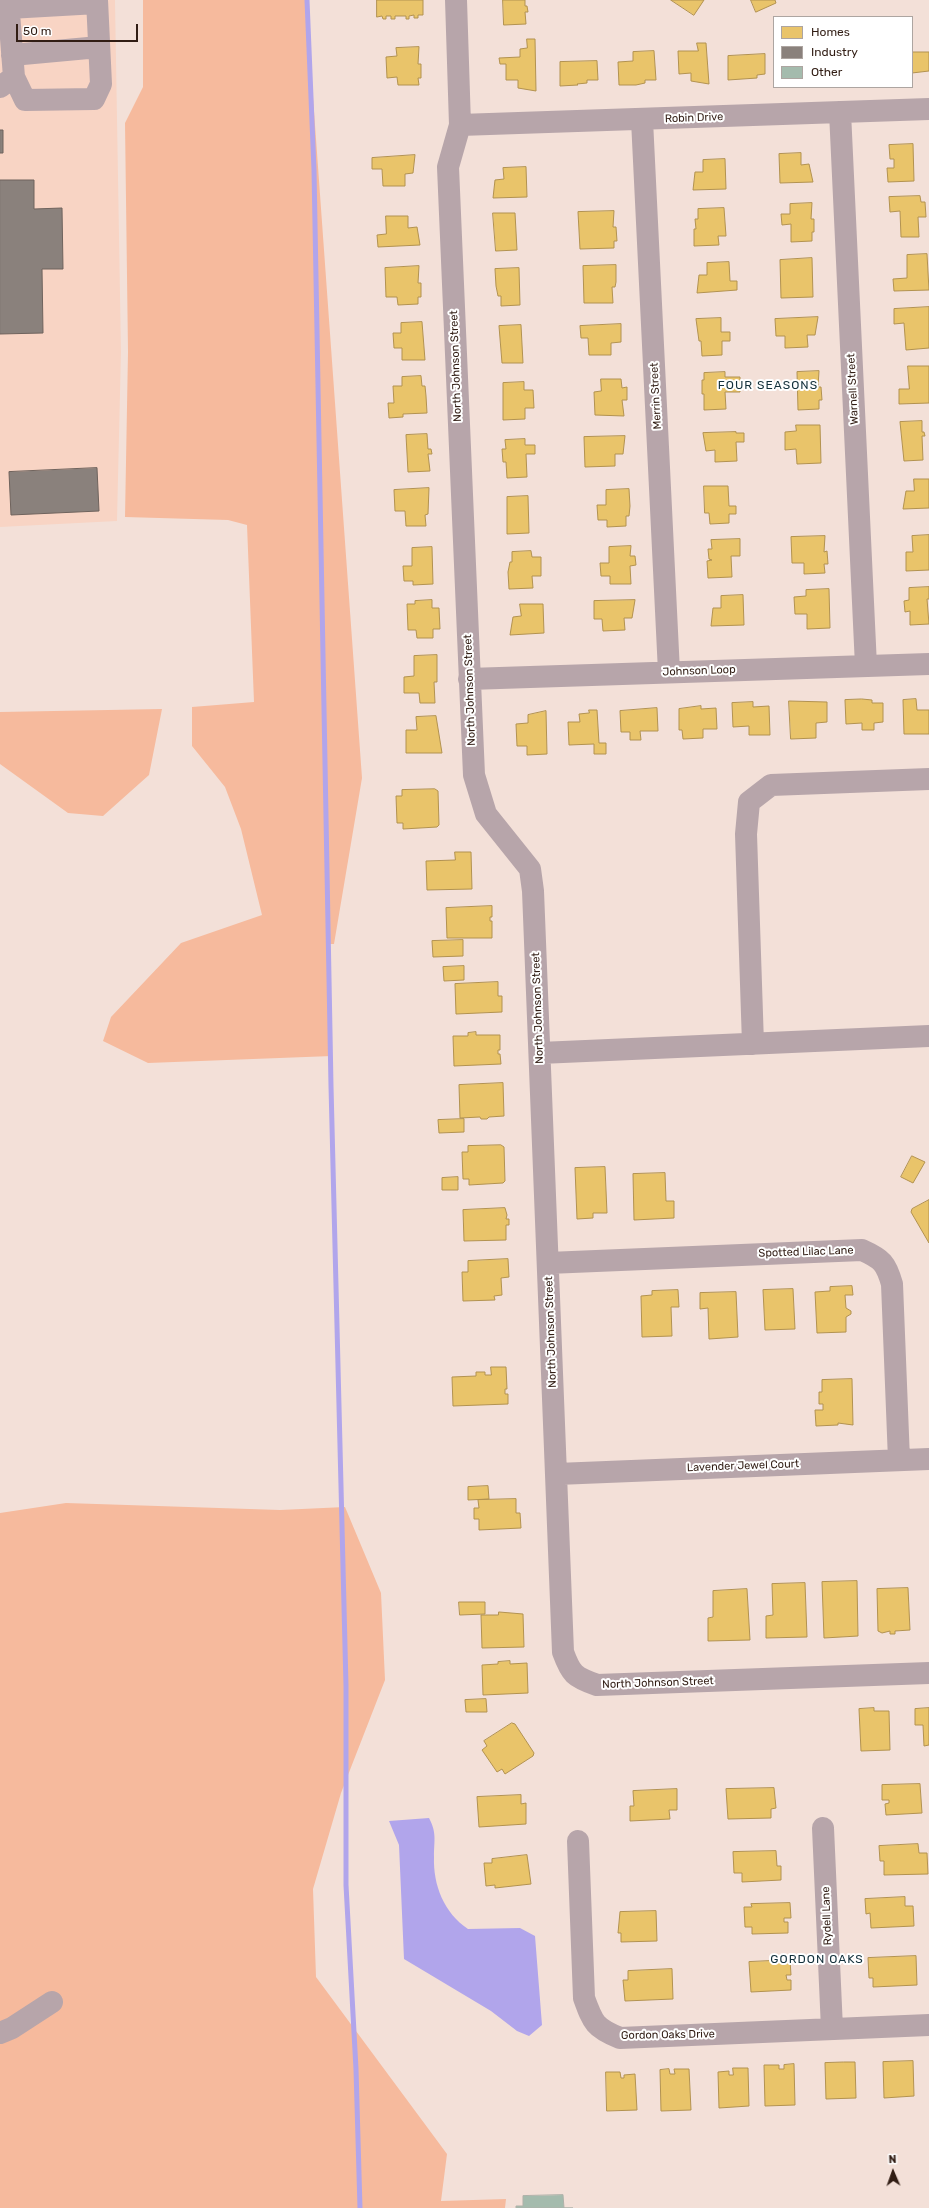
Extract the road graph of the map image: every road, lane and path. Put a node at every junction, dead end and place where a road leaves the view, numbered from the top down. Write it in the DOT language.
graph roads {
  1 [pos="456,0"];
  2 [pos="97,2"];
  3 [pos="9,4"];
  4 [pos="99,47"];
  5 [pos="12,55"];
  6 [pos="7,82"];
  7 [pos="929,109"];
  8 [pos="840,112"];
  9 [pos="642,120"];
  10 [pos="460,125"];
  11 [pos="929,664"];
  12 [pos="866,666"];
  13 [pos="669,672"];
  14 [pos="469,679"];
  15 [pos="929,780"];
  16 [pos="929,1036"];
  17 [pos="753,1044"];
  18 [pos="540,1053"];
  19 [pos="548,1263"];
  20 [pos="929,1459"];
  21 [pos="899,1460"];
  22 [pos="557,1474"];
  23 [pos="929,1673"];
  24 [pos="823,1828"];
  25 [pos="578,1841"];
  26 [pos="52,2002"];
  27 [pos="929,2025"];
  28 [pos="832,2029"];
  29 [pos="0,2033"];
  1 -- 10 [label="street, North Johnson Street"];
  2 -- 3 [label="street"];
  2 -- 4 [label="street"];
  3 -- 5 [label="street"];
  4 -- 5 [label="street"];
  4 -- 6 [label="street"];
  5 -- 6 [label="street"];
  7 -- 8 [label="street, Robin Drive"];
  8 -- 9 [label="street, Robin Drive"];
  8 -- 12 [label="street, Warnell Street"];
  9 -- 10 [label="street, Robin Drive"];
  9 -- 13 [label="street, Merrin Street"];
  10 -- 14 [label="street, North Johnson Street"];
  11 -- 12 [label="street, Johnson Loop"];
  12 -- 13 [label="street, Johnson Loop"];
  13 -- 14 [label="street, Johnson Loop"];
  14 -- 18 [label="street, North Johnson Street"];
  15 -- 17 [label="street"];
  16 -- 17 [label="street"];
  17 -- 18 [label="street"];
  18 -- 19 [label="street, North Johnson Street"];
  19 -- 21 [label="street, Spotted Lilac Lane"];
  19 -- 22 [label="street, North Johnson Street"];
  20 -- 21 [label="street, Lavender Jewel Court"];
  21 -- 22 [label="street, Lavender Jewel Court"];
  22 -- 23 [label="street, North Johnson Street"];
  24 -- 28 [label="street, Rydell Lane"];
  25 -- 28 [label="street, Gordon Oaks Drive"];
  26 -- 29 [label="street"];
  27 -- 28 [label="street, Gordon Oaks Drive"];
}
